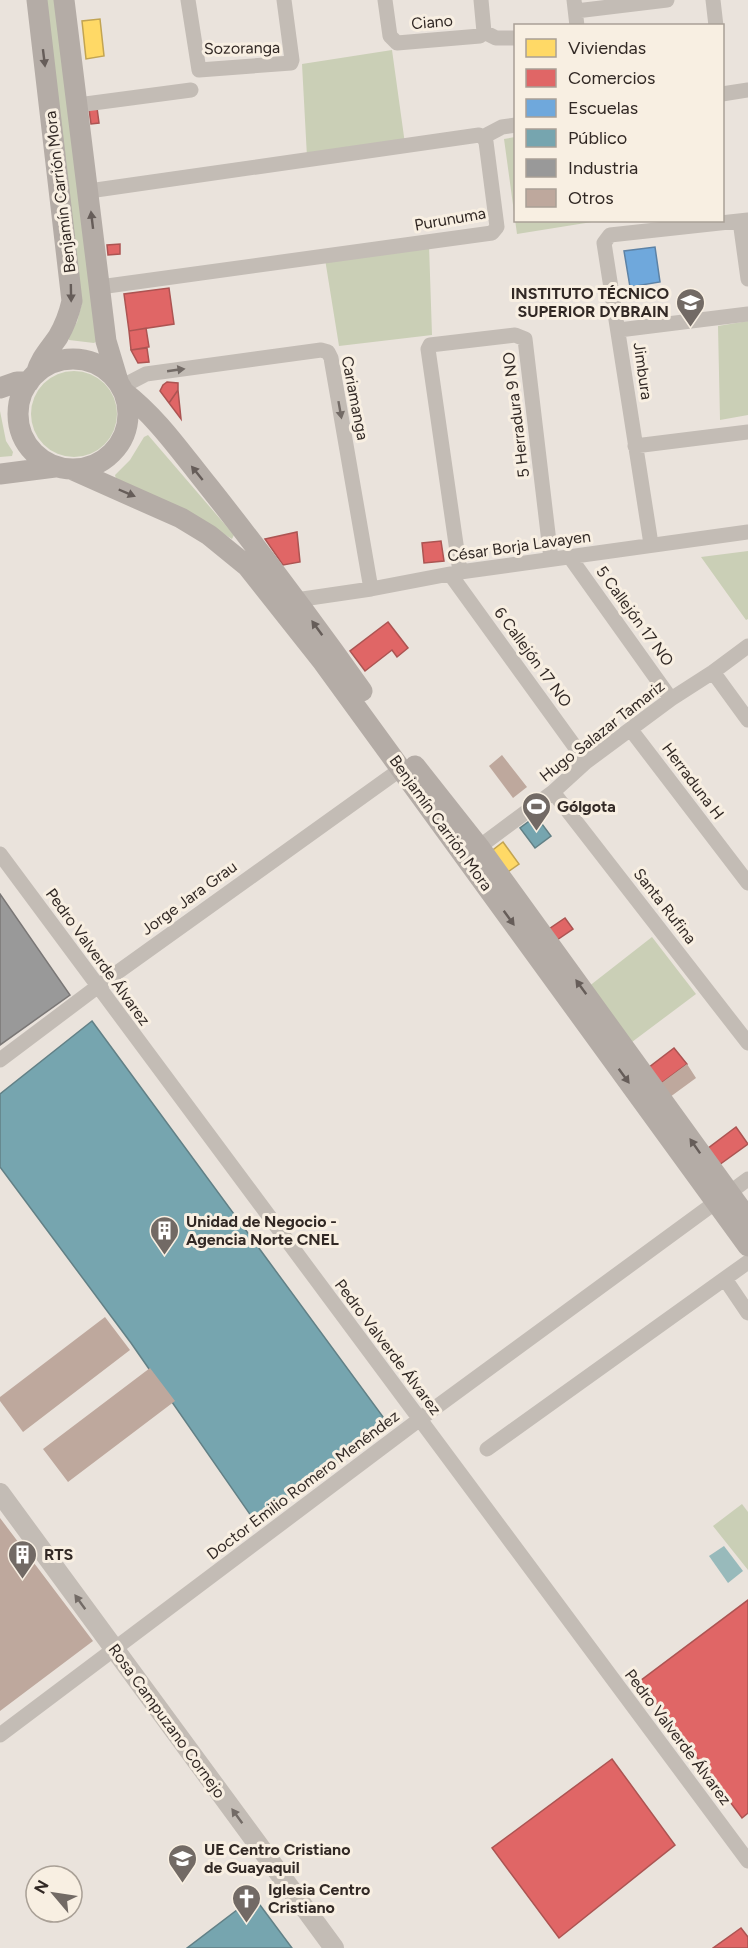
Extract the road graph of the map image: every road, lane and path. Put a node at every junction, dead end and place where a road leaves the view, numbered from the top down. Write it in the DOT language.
graph roads {
  1 [pos="38,0"];
  2 [pos="64,0"];
  3 [pos="188,0"];
  4 [pos="284,0"];
  5 [pos="385,0"];
  6 [pos="481,0"];
  7 [pos="668,0"];
  8 [pos="713,0"];
  9 [pos="576,12"];
  10 [pos="716,24"];
  11 [pos="484,32"];
  12 [pos="514,38"];
  13 [pos="191,90"];
  14 [pos="748,90"];
  15 [pos="724,91"];
  16 [pos="78,105"];
  17 [pos="514,125"];
  18 [pos="483,137"];
  19 [pos="89,190"];
  20 [pos="744,221"];
  21 [pos="748,279"];
  22 [pos="100,287"];
  23 [pos="748,314"];
  24 [pos="619,330"];
  25 [pos="33,378"];
  26 [pos="121,387"];
  27 [pos="0,388"];
  28 [pos="748,432"];
  29 [pos="635,446"];
  30 [pos="64,468"];
  31 [pos="0,474"];
  32 [pos="748,532"];
  33 [pos="651,544"];
  34 [pos="569,556"];
  35 [pos="551,559"];
  36 [pos="455,573"];
  37 [pos="371,589"];
  38 [pos="297,600"];
  39 [pos="748,646"];
  40 [pos="713,672"];
  41 [pos="671,699"];
  42 [pos="748,720"];
  43 [pos="631,730"];
  44 [pos="586,762"];
  45 [pos="401,769"];
  46 [pos="553,792"];
  47 [pos="479,847"];
  48 [pos="0,854"];
  49 [pos="748,883"];
  50 [pos="97,987"];
  51 [pos="748,1043"];
  52 [pos="0,1060"];
  53 [pos="748,1179"];
  54 [pos="722,1198"];
  55 [pos="748,1219"];
  56 [pos="748,1246"];
  57 [pos="748,1262"];
  58 [pos="724,1279"];
  59 [pos="748,1313"];
  60 [pos="420,1419"];
  61 [pos="488,1449"];
  62 [pos="0,1493"];
  63 [pos="114,1650"];
  64 [pos="0,1735"];
  65 [pos="748,1861"];
  66 [pos="334,1948"];
  1 -- 25 [label="main road, Benjamín Carrión Mora, one-way"];
  2 -- 16 [label="main road, Benjamín Carrión Mora"];
  3 -- 4 [label="street, Sozoranga"];
  5 -- 11 [label="street, Ciano"];
  6 -- 11 [label="street"];
  7 -- 9 [label="street"];
  8 -- 10 [label="street"];
  11 -- 12 [label="street"];
  13 -- 16 [label="street"];
  14 -- 15 [label="street"];
  16 -- 19 [label="main road, Benjamín Carrión Mora"];
  17 -- 18 [label="street"];
  18 -- 19 [label="street"];
  18 -- 22 [label="street, Purunuma"];
  22 -- 19 [label="main road, Benjamín Carrión Mora, one-way"];
  20 -- 21 [label="street"];
  20 -- 24 [label="street, Jimbura"];
  22 -- 26 [label="main road, Benjamín Carrión Mora"];
  23 -- 24 [label="street"];
  24 -- 29 [label="street, Jimbura"];
  25 -- 26 [label="main road"];
  25 -- 27 [label="main road"];
  25 -- 30 [label="main road"];
  26 -- 30 [label="main road"];
  26 -- 37 [label="street, Cariamanga, one-way"];
  38 -- 26 [label="main road, Benjamín Carrión Mora, one-way"];
  28 -- 29 [label="street"];
  29 -- 33 [label="street, Jimbura"];
  30 -- 31 [label="main road"];
  30 -- 45 [label="main road, Benjamín Carrión Mora, one-way"];
  32 -- 33 [label="street, César Borja Lavayen"];
  33 -- 34 [label="street, César Borja Lavayen"];
  34 -- 35 [label="street, César Borja Lavayen"];
  34 -- 41 [label="street, 5 Callejón 17 NO"];
  35 -- 36 [label="street, César Borja Lavayen"];
  35 -- 36 [label="street, 5 Herradura 9 NO"];
  36 -- 37 [label="street, César Borja Lavayen"];
  36 -- 44 [label="street, 6 Callejón 17 NO"];
  37 -- 38 [label="street, César Borja Lavayen"];
  47 -- 38 [label="main road, Benjamín Carrión Mora, one-way"];
  39 -- 40 [label="street, Hugo Salazar Tamariz"];
  40 -- 41 [label="street, Hugo Salazar Tamariz"];
  40 -- 42 [label="street"];
  41 -- 43 [label="street, Hugo Salazar Tamariz"];
  43 -- 44 [label="street, Hugo Salazar Tamariz"];
  43 -- 49 [label="street, Herraduna H"];
  44 -- 46 [label="street, Hugo Salazar Tamariz"];
  45 -- 50 [label="street, Jorge Jara Grau"];
  45 -- 54 [label="main road, Benjamín Carrión Mora, one-way"];
  46 -- 47 [label="street, Hugo Salazar Tamariz"];
  46 -- 51 [label="street, Santa Rufina"];
  54 -- 47 [label="main road, Benjamín Carrión Mora, one-way"];
  48 -- 50 [label="street, Pedro Valverde Álvarez"];
  50 -- 52 [label="street, Jorge Jara Grau"];
  50 -- 60 [label="street, Pedro Valverde Álvarez"];
  53 -- 54 [label="street, Doctor Emilio Romero Menéndez"];
  54 -- 55 [label="main road, Benjamín Carrión Mora"];
  54 -- 56 [label="main road, Benjamín Carrión Mora"];
  54 -- 60 [label="street, Doctor Emilio Romero Menéndez"];
  57 -- 58 [label="street"];
  58 -- 59 [label="street"];
  58 -- 61 [label="street"];
  60 -- 63 [label="street, Doctor Emilio Romero Menéndez"];
  60 -- 65 [label="street, Pedro Valverde Álvarez"];
  63 -- 62 [label="street, Rosa Campuzano Cornejo, one-way"];
  63 -- 64 [label="street, Doctor Emilio Romero Menéndez"];
  66 -- 63 [label="street, Rosa Campuzano Cornejo, one-way"];
}
